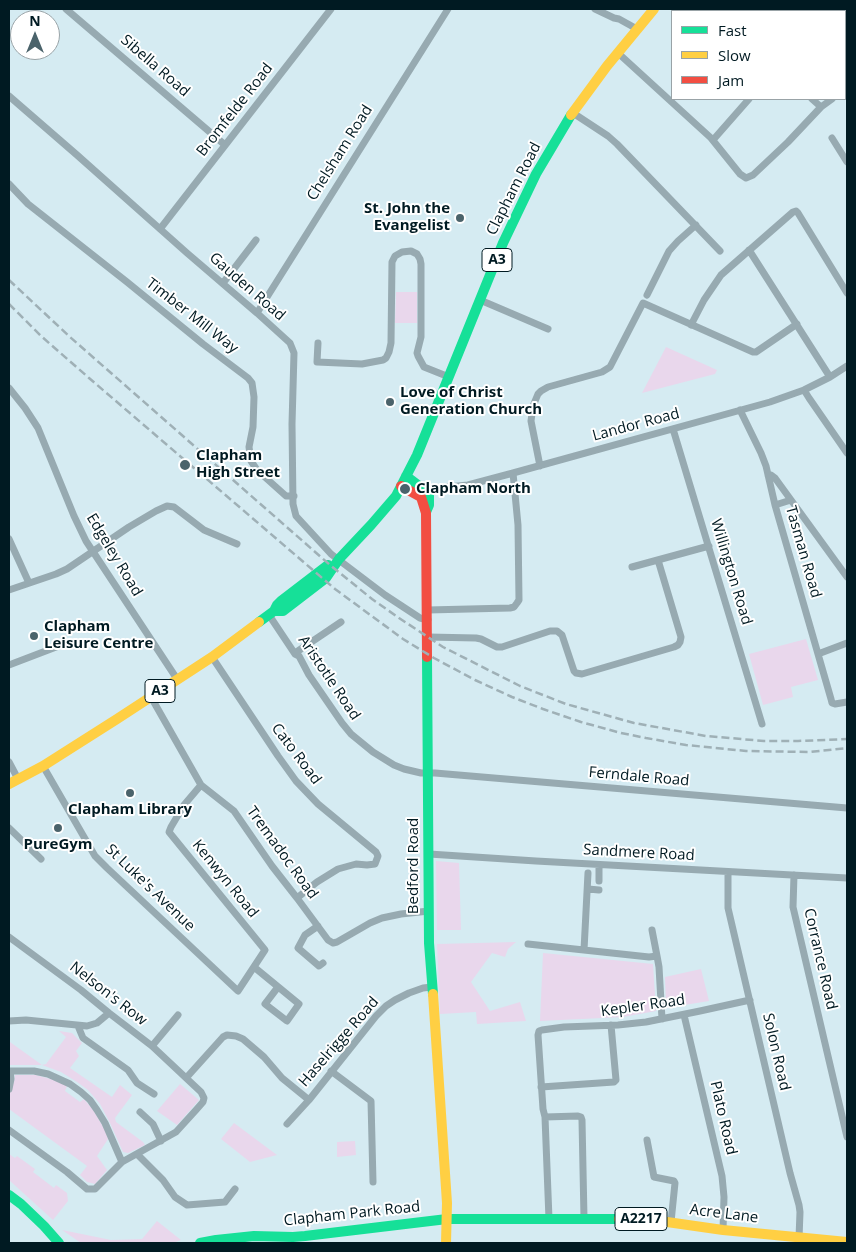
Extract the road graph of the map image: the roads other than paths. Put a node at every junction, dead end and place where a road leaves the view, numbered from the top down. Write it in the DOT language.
graph roads {
  1 [pos="66,9"];
  2 [pos="331,9"];
  3 [pos="448,9"];
  4 [pos="595,9"];
  5 [pos="654,9"];
  6 [pos="638,29"];
  7 [pos="618,53"];
  8 [pos="9,96"];
  9 [pos="748,100"];
  10 [pos="813,100"];
  11 [pos="831,100"];
  12 [pos="822,107"];
  13 [pos="573,113"];
  14 [pos="832,138"];
  15 [pos="713,140"];
  16 [pos="225,145"];
  17 [pos="847,162"];
  18 [pos="9,184"];
  19 [pos="696,225"];
  20 [pos="160,229"];
  21 [pos="256,240"];
  22 [pos="749,250"];
  23 [pos="720,251"];
  24 [pos="223,283"];
  25 [pos="847,293"];
  26 [pos="647,295"];
  27 [pos="480,300"];
  28 [pos="257,313"];
  29 [pos="797,324"];
  30 [pos="691,325"];
  31 [pos="548,329"];
  32 [pos="318,343"];
  33 [pos="847,366"];
  34 [pos="449,377"];
  35 [pos="830,377"];
  36 [pos="9,388"];
  37 [pos="804,390"];
  38 [pos="740,410"];
  39 [pos="673,429"];
  40 [pos="847,453"];
  41 [pos="540,466"];
  42 [pos="513,474"];
  43 [pos="768,474"];
  44 [pos="404,481"];
  45 [pos="427,492"];
  46 [pos="294,496"];
  47 [pos="791,500"];
  48 [pos="775,505"];
  49 [pos="426,513"];
  50 [pos="9,538"];
  51 [pos="237,544"];
  52 [pos="709,546"];
  53 [pos="92,551"];
  54 [pos="339,560"];
  55 [pos="658,560"];
  56 [pos="632,567"];
  57 [pos="847,577"];
  58 [pos="29,583"];
  59 [pos="9,590"];
  60 [pos="272,613"];
  61 [pos="428,615"];
  62 [pos="341,622"];
  63 [pos="428,637"];
  64 [pos="847,643"];
  65 [pos="64,644"];
  66 [pos="295,653"];
  67 [pos="818,654"];
  68 [pos="212,657"];
  69 [pos="9,665"];
  70 [pos="177,679"];
  71 [pos="151,697"];
  72 [pos="847,702"];
  73 [pos="762,724"];
  74 [pos="9,762"];
  75 [pos="44,766"];
  76 [pos="428,773"];
  77 [pos="13,782"];
  78 [pos="201,785"];
  79 [pos="847,808"];
  80 [pos="9,828"];
  81 [pos="429,854"];
  82 [pos="41,859"];
  83 [pos="599,865"];
  84 [pos="728,872"];
  85 [pos="588,873"];
  86 [pos="794,875"];
  87 [pos="847,878"];
  88 [pos="599,881"];
  89 [pos="588,889"];
  90 [pos="599,890"];
  91 [pos="297,898"];
  92 [pos="429,911"];
  93 [pos="318,926"];
  94 [pos="652,930"];
  95 [pos="9,937"];
  96 [pos="528,944"];
  97 [pos="584,950"];
  98 [pos="657,956"];
  99 [pos="323,963"];
  100 [pos="254,967"];
  101 [pos="278,987"];
  102 [pos="432,987"];
  103 [pos="238,992"];
  104 [pos="750,1000"];
  105 [pos="109,1012"];
  106 [pos="178,1015"];
  107 [pos="684,1015"];
  108 [pos="662,1019"];
  109 [pos="9,1021"];
  110 [pos="612,1025"];
  111 [pos="78,1026"];
  112 [pos="152,1046"];
  113 [pos="9,1071"];
  114 [pos="331,1071"];
  115 [pos="186,1077"];
  116 [pos="541,1087"];
  117 [pos="9,1089"];
  118 [pos="154,1094"];
  119 [pos="309,1100"];
  120 [pos="140,1112"];
  121 [pos="544,1117"];
  122 [pos="287,1124"];
  123 [pos="846,1126"];
  124 [pos="9,1130"];
  125 [pos="847,1137"];
  126 [pos="647,1140"];
  127 [pos="162,1141"];
  128 [pos="137,1154"];
  129 [pos="122,1162"];
  130 [pos="373,1182"];
  131 [pos="235,1189"];
  132 [pos="9,1195"];
  133 [pos="584,1218"];
  134 [pos="446,1219"];
  135 [pos="549,1219"];
  136 [pos="671,1222"];
  137 [pos="723,1230"];
  138 [pos="799,1238"];
  139 [pos="285,1240"];
  140 [pos="847,1242"];
  141 [pos="59,1243"];
  142 [pos="200,1243"];
  143 [pos="446,1243"];
  1 -- 16 [label="street, Sibella Road"];
  2 -- 16 [label="street, Bromfelde Road"];
  3 -- 28 [label="street, Chelsham Road"];
  4 -- 6 [label="street"];
  5 -- 6 [label="main road, Clapham Road / A3"];
  6 -- 7 [label="main road, Clapham Road / A3"];
  7 -- 13 [label="main road, Clapham Road / A3"];
  7 -- 15 [label="street"];
  8 -- 20 [label="street, Gauden Road"];
  9 -- 15 [label="street"];
  10 -- 12 [label="street"];
  11 -- 12 [label="street"];
  12 -- 15 [label="street"];
  13 -- 19 [label="street"];
  13 -- 27 [label="main road, Clapham Road / A3"];
  14 -- 17 [label="street"];
  16 -- 20 [label="street, Bromfelde Road"];
  18 -- 46 [label="street, Timber Mill Way"];
  19 -- 23 [label="street"];
  19 -- 26 [label="street"];
  20 -- 24 [label="street, Gauden Road"];
  21 -- 24 [label="street"];
  22 -- 25 [label="street"];
  22 -- 29 [label="street"];
  22 -- 30 [label="street"];
  24 -- 28 [label="street, Gauden Road"];
  27 -- 31 [label="street"];
  27 -- 34 [label="main road, Clapham Road / A3"];
  28 -- 46 [label="street, Gauden Road"];
  29 -- 30 [label="street"];
  29 -- 35 [label="street"];
  30 -- 41 [label="street"];
  32 -- 34 [label="street"];
  33 -- 35 [label="street, Landor Road"];
  34 -- 44 [label="main road, Clapham Road / A3"];
  35 -- 37 [label="street, Landor Road"];
  36 -- 53 [label="street, Edgeley Road"];
  37 -- 38 [label="street, Landor Road"];
  37 -- 40 [label="street"];
  38 -- 39 [label="street, Landor Road"];
  38 -- 43 [label="street, Tasman Road"];
  39 -- 41 [label="street, Landor Road"];
  39 -- 52 [label="street, Willington Road"];
  41 -- 42 [label="street, Landor Road"];
  42 -- 45 [label="street, Landor Road"];
  42 -- 61 [label="street"];
  43 -- 47 [label="street"];
  43 -- 48 [label="street, Tasman Road"];
  44 -- 45 [label="main road"];
  44 -- 49 [label="main road"];
  44 -- 54 [label="main road, A3"];
  45 -- 49 [label="main road, Bedford Road"];
  46 -- 54 [label="street, Gauden Road"];
  47 -- 48 [label="street"];
  47 -- 57 [label="street"];
  48 -- 67 [label="street, Tasman Road"];
  49 -- 61 [label="main road, Bedford Road"];
  50 -- 58 [label="street"];
  51 -- 53 [label="street"];
  52 -- 55 [label="street"];
  52 -- 73 [label="street, Willington Road"];
  53 -- 58 [label="street"];
  53 -- 70 [label="street, Edgeley Road"];
  54 -- 60 [label="main road, A3"];
  54 -- 61 [label="street, Gauden Road"];
  55 -- 56 [label="street"];
  55 -- 63 [label="street"];
  58 -- 59 [label="street"];
  60 -- 66 [label="street, Aristotle Road"];
  60 -- 68 [label="main road, A3"];
  61 -- 63 [label="main road, Bedford Road"];
  62 -- 66 [label="street"];
  63 -- 76 [label="main road, Bedford Road"];
  64 -- 67 [label="street"];
  65 -- 69 [label="street"];
  66 -- 76 [label="street, Aristotle Road"];
  67 -- 72 [label="street, Tasman Road"];
  68 -- 70 [label="main road, A3"];
  68 -- 91 [label="street, Cato Road"];
  70 -- 71 [label="main road, A3"];
  71 -- 75 [label="main road, A3"];
  71 -- 78 [label="street, Tremadoc Road"];
  74 -- 77 [label="street"];
  75 -- 77 [label="main road, A3"];
  75 -- 103 [label="street, St Luke's Avenue"];
  76 -- 79 [label="street, Ferndale Road"];
  76 -- 81 [label="main road, Bedford Road"];
  78 -- 91 [label="street, Tremadoc Road"];
  78 -- 100 [label="street, Kenwyn Road"];
  80 -- 82 [label="street"];
  81 -- 83 [label="street, Sandmere Road"];
  81 -- 92 [label="main road, Bedford Road"];
  83 -- 84 [label="street, Sandmere Road"];
  83 -- 88 [label="street"];
  84 -- 86 [label="street, Sandmere Road"];
  84 -- 104 [label="street, Solon Road"];
  85 -- 89 [label="street"];
  86 -- 87 [label="street, Sandmere Road"];
  86 -- 123 [label="street, Corrance Road"];
  89 -- 90 [label="street"];
  89 -- 97 [label="street"];
  91 -- 93 [label="street, Tremadoc Road"];
  92 -- 93 [label="street, Tremadoc Road"];
  92 -- 102 [label="main road, Bedford Road"];
  93 -- 99 [label="street"];
  94 -- 98 [label="street"];
  95 -- 105 [label="street, Nelson's Row"];
  96 -- 97 [label="street"];
  97 -- 98 [label="street"];
  98 -- 108 [label="street"];
  100 -- 101 [label="street"];
  100 -- 103 [label="street, Kenwyn Road"];
  101 -- 101 [label="street"];
  102 -- 114 [label="street, Haselrigge Road"];
  102 -- 134 [label="main road, Bedford Road"];
  104 -- 107 [label="street, Kepler Road"];
  104 -- 138 [label="street, Solon Road"];
  105 -- 111 [label="street"];
  105 -- 112 [label="street, Nelson's Row"];
  106 -- 112 [label="street"];
  107 -- 108 [label="street, Kepler Road"];
  107 -- 137 [label="street, Plato Road"];
  108 -- 110 [label="street, Kepler Road"];
  109 -- 111 [label="street"];
  110 -- 116 [label="street, Kepler Road"];
  110 -- 116 [label="street"];
  111 -- 118 [label="street"];
  112 -- 115 [label="street, Nelson's Row"];
  113 -- 117 [label="street"];
  113 -- 129 [label="street"];
  114 -- 119 [label="street, Haselrigge Road"];
  114 -- 130 [label="street"];
  115 -- 119 [label="street, Haselrigge Road"];
  115 -- 127 [label="street, Nelson's Row"];
  116 -- 121 [label="street"];
  119 -- 122 [label="street"];
  120 -- 127 [label="street"];
  121 -- 133 [label="street"];
  121 -- 135 [label="street"];
  123 -- 125 [label="street, Corrance Road"];
  124 -- 129 [label="street, Nelson's Row"];
  126 -- 136 [label="street"];
  127 -- 128 [label="street, Nelson's Row"];
  128 -- 129 [label="street, Nelson's Row"];
  128 -- 131 [label="street"];
  132 -- 141 [label="main road"];
  133 -- 135 [label="main road, Acre Lane / A2217"];
  133 -- 136 [label="main road, Acre Lane / A2217"];
  134 -- 135 [label="main road, Acre Lane / A2217"];
  134 -- 139 [label="main road, Clapham Park Road / A2217"];
  134 -- 143 [label="main road, Bedford Road"];
  136 -- 137 [label="main road, Acre Lane / A2217"];
  137 -- 138 [label="main road, Acre Lane / A2217"];
  138 -- 140 [label="main road, Acre Lane / A2217"];
  139 -- 142 [label="main road, Clapham Park Road / A2217"];
}
